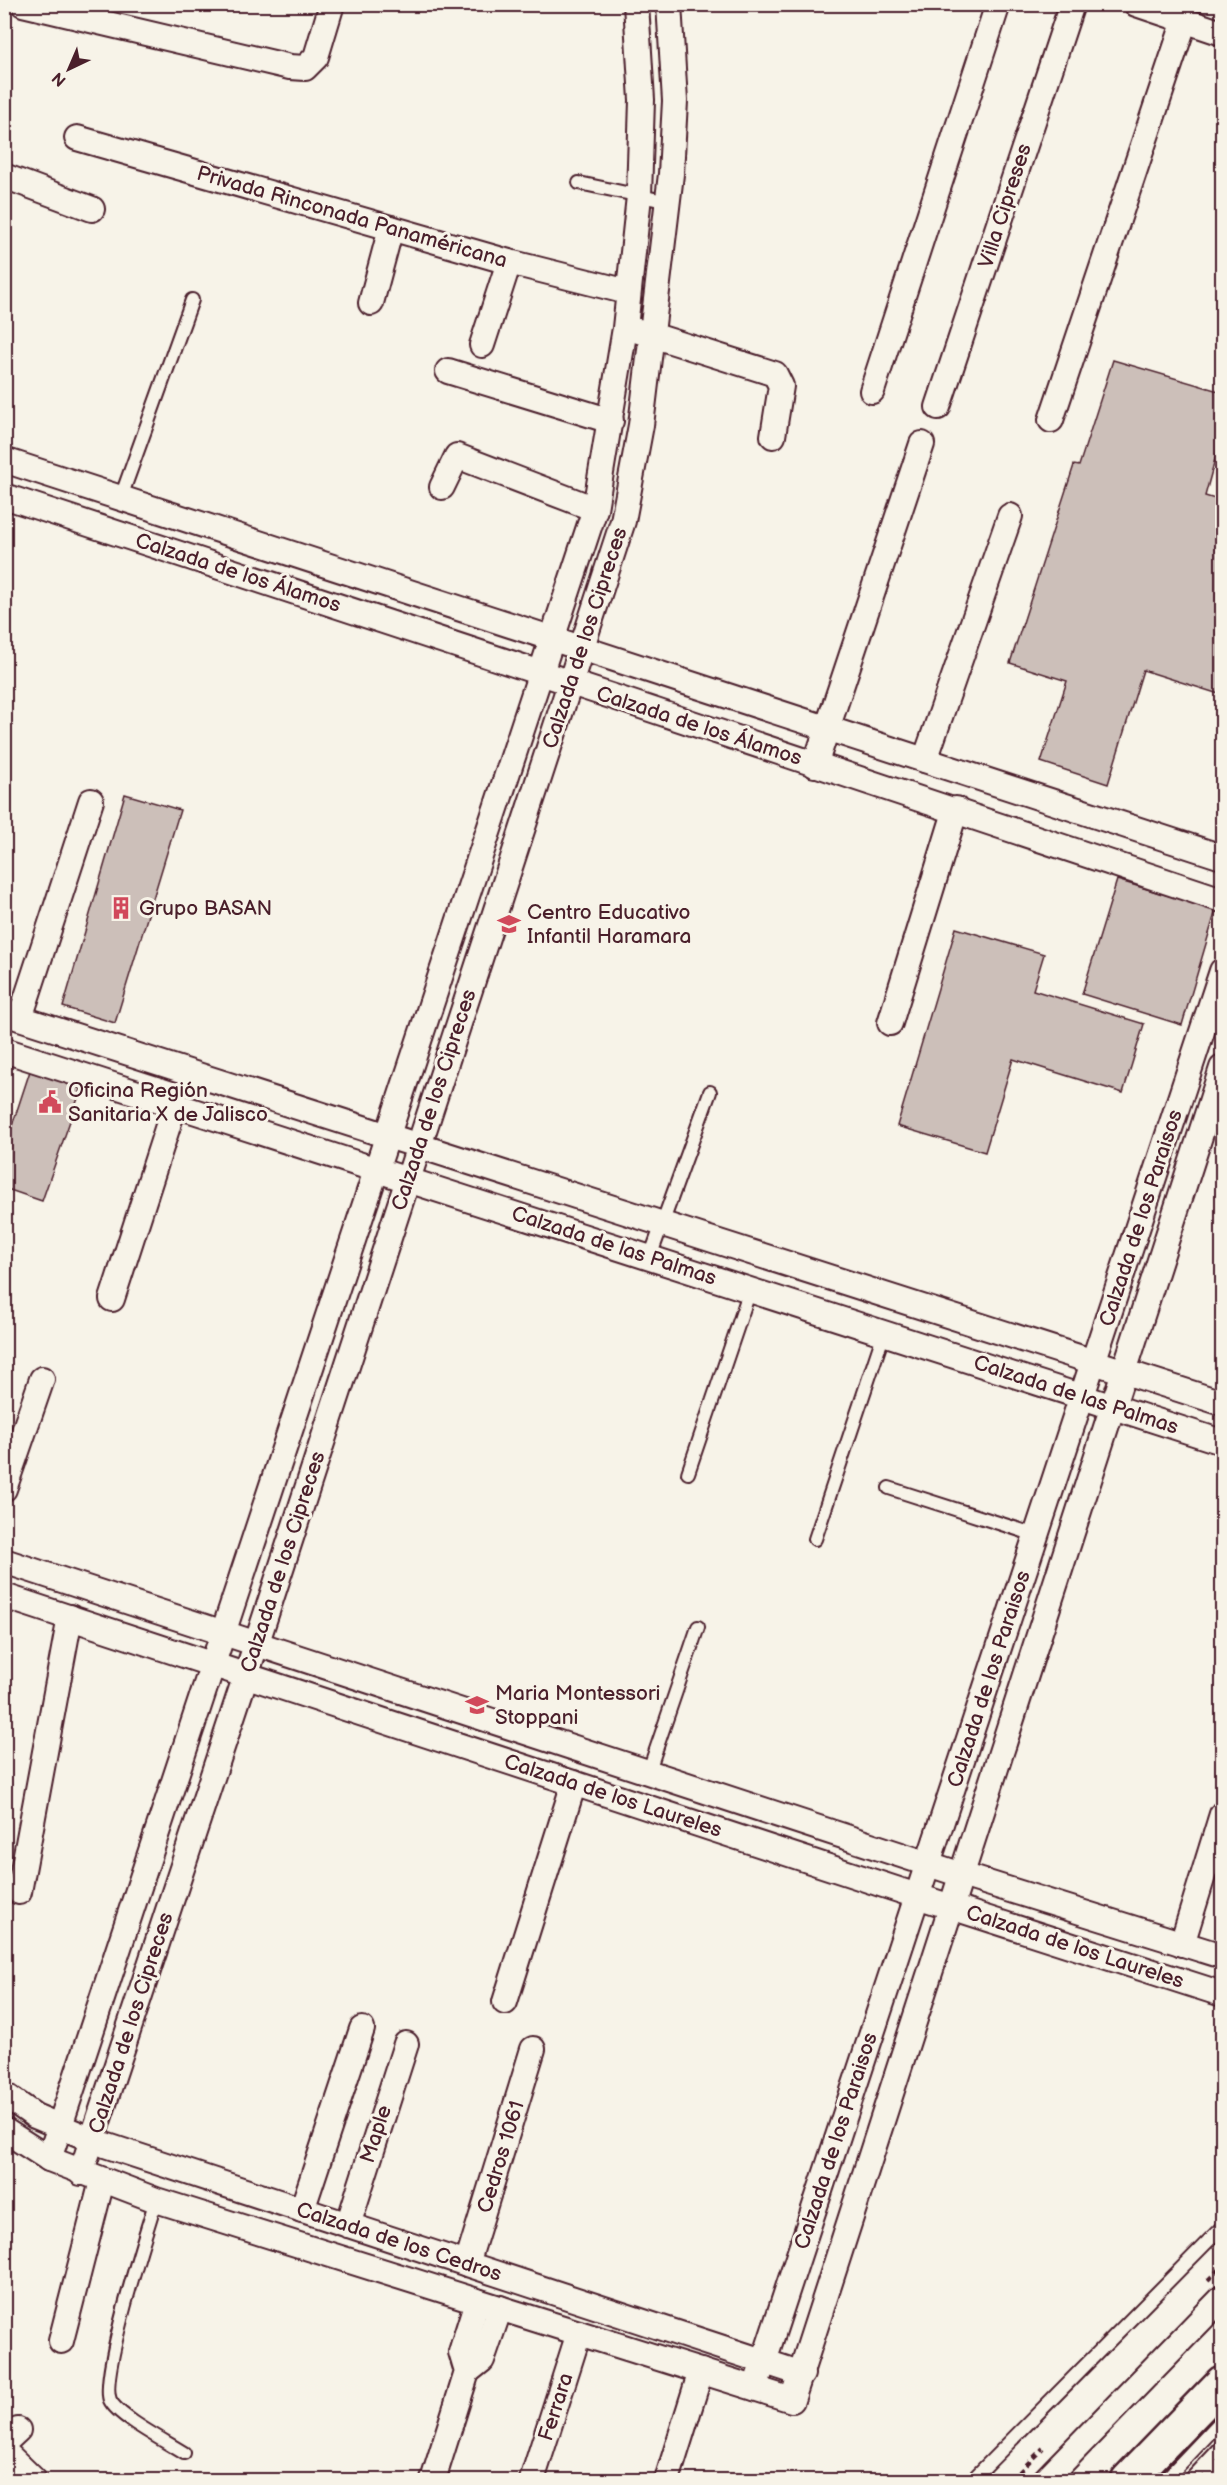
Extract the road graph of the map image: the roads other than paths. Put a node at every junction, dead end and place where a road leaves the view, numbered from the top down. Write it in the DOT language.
graph roads {
  1 [pos="23,4"];
  2 [pos="332,4"];
  3 [pos="636,4"];
  4 [pos="669,4"];
  5 [pos="998,4"];
  6 [pos="1072,4"];
  7 [pos="1136,4"];
  8 [pos="1185,21"];
  9 [pos="1222,33"];
  10 [pos="77,138"];
  11 [pos="4,176"];
  12 [pos="579,183"];
  13 [pos="639,196"];
  14 [pos="669,202"];
  15 [pos="92,209"];
  16 [pos="391,228"];
  17 [pos="509,262"];
  18 [pos="628,292"];
  19 [pos="192,300"];
  20 [pos="371,303"];
  21 [pos="625,328"];
  22 [pos="653,334"];
  23 [pos="482,345"];
  24 [pos="448,371"];
  25 [pos="872,391"];
  26 [pos="938,407"];
  27 [pos="1051,420"];
  28 [pos="611,421"];
  29 [pos="773,436"];
  30 [pos="922,444"];
  31 [pos="4,460"];
  32 [pos="442,487"];
  33 [pos="4,496"];
  34 [pos="120,497"];
  35 [pos="149,507"];
  36 [pos="595,510"];
  37 [pos="1010,516"];
  38 [pos="142,542"];
  39 [pos="552,638"];
  40 [pos="582,648"];
  41 [pos="541,674"];
  42 [pos="570,684"];
  43 [pos="827,728"];
  44 [pos="925,760"];
  45 [pos="815,765"];
  46 [pos="90,801"];
  47 [pos="956,809"];
  48 [pos="1222,856"];
  49 [pos="1222,900"];
  50 [pos="1222,971"];
  51 [pos="12,1015"];
  52 [pos="890,1023"];
  53 [pos="4,1050"];
  54 [pos="1222,1068"];
  55 [pos="710,1092"];
  56 [pos="175,1104"];
  57 [pos="388,1135"];
  58 [pos="419,1146"];
  59 [pos="376,1170"];
  60 [pos="408,1180"];
  61 [pos="660,1223"];
  62 [pos="650,1257"];
  63 [pos="750,1290"];
  64 [pos="112,1299"];
  65 [pos="884,1333"];
  66 [pos="1094,1362"];
  67 [pos="1124,1371"];
  68 [pos="42,1379"];
  69 [pos="1082,1396"];
  70 [pos="1222,1403"];
  71 [pos="1113,1406"];
  72 [pos="1222,1442"];
  73 [pos="688,1473"];
  74 [pos="889,1488"];
  75 [pos="4,1489"];
  76 [pos="1036,1535"];
  77 [pos="815,1539"];
  78 [pos="4,1561"];
  79 [pos="40,1572"];
  80 [pos="4,1596"];
  81 [pos="30,1604"];
  82 [pos="70,1617"];
  83 [pos="698,1628"];
  84 [pos="222,1634"];
  85 [pos="256,1645"];
  86 [pos="212,1664"];
  87 [pos="246,1675"];
  88 [pos="648,1773"];
  89 [pos="574,1783"];
  90 [pos="692,1787"];
  91 [pos="1222,1814"];
  92 [pos="683,1819"];
  93 [pos="928,1863"];
  94 [pos="962,1875"];
  95 [pos="19,1892"];
  96 [pos="917,1896"];
  97 [pos="951,1907"];
  98 [pos="1182,1944"];
  99 [pos="1222,1956"];
  100 [pos="1222,1994"];
  101 [pos="505,2002"];
  102 [pos="362,2029"];
  103 [pos="406,2044"];
  104 [pos="533,2049"];
  105 [pos="4,2094"];
  106 [pos="60,2128"];
  107 [pos="4,2130"];
  108 [pos="92,2140"];
  109 [pos="49,2159"];
  110 [pos="92,2177"];
  111 [pos="156,2200"];
  112 [pos="302,2210"];
  113 [pos="348,2225"];
  114 [pos="1222,2227"];
  115 [pos="423,2250"];
  116 [pos="467,2264"];
  117 [pos="414,2282"];
  118 [pos="1222,2298"];
  119 [pos="477,2301"];
  120 [pos="500,2308"];
  121 [pos="579,2333"];
  122 [pos="61,2341"];
  123 [pos="764,2361"];
  124 [pos="701,2371"];
  125 [pos="467,2372"];
  126 [pos="801,2374"];
  127 [pos="1222,2383"];
  128 [pos="755,2388"];
  129 [pos="792,2400"];
  130 [pos="1222,2420"];
  131 [pos="1222,2446"];
  132 [pos="4,2451"];
  133 [pos="184,2453"];
  134 [pos="1222,2476"];
  135 [pos="34,2481"];
  136 [pos="433,2481"];
  137 [pos="532,2481"];
  138 [pos="667,2481"];
  139 [pos="972,2481"];
  140 [pos="1045,2481"];
  141 [pos="1128,2481"];
  142 [pos="1166,2481"];
  143 [pos="1190,2481"];
  144 [pos="1219,2481"];
  1 -- 2 [label="street"];
  3 -- 13 [label="street, Calzada de los Cipreces"];
  4 -- 14 [label="street, Calzada de los Cipreces"];
  5 -- 25 [label="street"];
  6 -- 26 [label="street, Villa Cipreses"];
  7 -- 8 [label="street"];
  8 -- 9 [label="street"];
  8 -- 27 [label="street"];
  10 -- 16 [label="street, Privada Rinconada Panaméricana"];
  11 -- 15 [label="street"];
  12 -- 13 [label="lane"];
  13 -- 14 [label="lane"];
  13 -- 18 [label="street, Calzada de los Cipreces"];
  14 -- 22 [label="street, Calzada de los Cipreces"];
  16 -- 17 [label="street, Privada Rinconada Panaméricana"];
  16 -- 20 [label="street"];
  17 -- 18 [label="street, Privada Rinconada Panaméricana"];
  17 -- 23 [label="street"];
  18 -- 21 [label="street, Calzada de los Cipreces"];
  19 -- 34 [label="lane"];
  21 -- 22 [label="street"];
  21 -- 28 [label="street, Calzada de los Cipreces"];
  22 -- 29 [label="street"];
  22 -- 40 [label="street, Calzada de los Cipreces"];
  24 -- 28 [label="street"];
  28 -- 36 [label="street, Calzada de los Cipreces"];
  30 -- 43 [label="street"];
  31 -- 34 [label="street, Calzada de los Álamos"];
  32 -- 36 [label="street"];
  33 -- 38 [label="street, Calzada de los Álamos"];
  34 -- 35 [label="street, Calzada de los Álamos"];
  35 -- 38 [label="street"];
  35 -- 39 [label="street, Calzada de los Álamos"];
  36 -- 39 [label="street, Calzada de los Cipreces"];
  37 -- 44 [label="street"];
  38 -- 41 [label="street, Calzada de los Álamos"];
  39 -- 40 [label="street, Calzada de los Álamos"];
  39 -- 41 [label="street, Calzada de los Cipreces"];
  40 -- 42 [label="street, Calzada de los Cipreces"];
  40 -- 43 [label="street, Calzada de los Álamos"];
  41 -- 42 [label="street, Calzada de los Álamos"];
  41 -- 57 [label="street, Calzada de los Cipreces"];
  42 -- 45 [label="street, Calzada de los Álamos"];
  42 -- 58 [label="street, Calzada de los Cipreces"];
  43 -- 44 [label="street, Calzada de los Álamos"];
  43 -- 45 [label="street"];
  44 -- 48 [label="street, Calzada de los Álamos"];
  45 -- 47 [label="street, Calzada de los Álamos"];
  46 -- 51 [label="street"];
  47 -- 49 [label="street, Calzada de los Álamos"];
  47 -- 52 [label="street"];
  50 -- 66 [label="street, Calzada de los Paraisos"];
  51 -- 57 [label="street, Calzada de las Palmas"];
  53 -- 56 [label="street, Calzada de las Palmas"];
  54 -- 67 [label="street, Calzada de los Paraisos"];
  55 -- 61 [label="lane"];
  56 -- 59 [label="street, Calzada de las Palmas"];
  56 -- 64 [label="street"];
  57 -- 58 [label="street, Calzada de las Palmas"];
  57 -- 59 [label="street, Calzada de los Cipreces"];
  58 -- 60 [label="street, Calzada de los Cipreces"];
  58 -- 61 [label="street, Calzada de las Palmas"];
  59 -- 60 [label="street, Calzada de las Palmas"];
  59 -- 84 [label="street, Calzada de los Cipreces"];
  60 -- 62 [label="street, Calzada de las Palmas"];
  60 -- 85 [label="street, Calzada de los Cipreces"];
  61 -- 62 [label="lane"];
  61 -- 66 [label="street, Calzada de las Palmas"];
  62 -- 63 [label="street, Calzada de las Palmas"];
  63 -- 65 [label="street, Calzada de las Palmas"];
  63 -- 73 [label="lane"];
  65 -- 69 [label="street, Calzada de las Palmas"];
  65 -- 77 [label="lane"];
  66 -- 67 [label="street, Calzada de las Palmas"];
  66 -- 69 [label="street, Calzada de los Paraisos"];
  67 -- 70 [label="street, Calzada de las Palmas"];
  67 -- 71 [label="street, Calzada de los Paraisos"];
  68 -- 75 [label="street"];
  69 -- 71 [label="street, Calzada de las Palmas"];
  69 -- 76 [label="street, Calzada de los Paraisos"];
  71 -- 72 [label="street, Calzada de las Palmas"];
  71 -- 94 [label="street, Calzada de los Paraisos"];
  74 -- 76 [label="lane"];
  76 -- 93 [label="street, Calzada de los Paraisos"];
  78 -- 79 [label="street, Calzada de los Laureles"];
  79 -- 81 [label="street"];
  79 -- 84 [label="street, Calzada de los Laureles"];
  80 -- 81 [label="street, Calzada de los Laureles"];
  81 -- 82 [label="street, Calzada de los Laureles"];
  82 -- 86 [label="street, Calzada de los Laureles"];
  82 -- 95 [label="street"];
  83 -- 88 [label="lane"];
  84 -- 85 [label="street, Calzada de los Laureles"];
  84 -- 86 [label="street, Calzada de los Cipreces"];
  85 -- 87 [label="street, Calzada de los Cipreces"];
  85 -- 88 [label="street, Calzada de los Laureles"];
  86 -- 87 [label="street, Calzada de los Laureles"];
  86 -- 106 [label="street, Calzada de los Cipreces"];
  87 -- 89 [label="street, Calzada de los Laureles"];
  87 -- 108 [label="street, Calzada de los Cipreces"];
  88 -- 90 [label="street, Calzada de los Laureles"];
  89 -- 92 [label="street, Calzada de los Laureles"];
  89 -- 101 [label="street"];
  90 -- 92 [label="street"];
  90 -- 93 [label="street, Calzada de los Laureles"];
  91 -- 98 [label="street"];
  92 -- 96 [label="street, Calzada de los Laureles"];
  93 -- 94 [label="street, Calzada de los Laureles"];
  93 -- 96 [label="street, Calzada de los Paraisos"];
  94 -- 97 [label="street, Calzada de los Paraisos"];
  94 -- 98 [label="street, Calzada de los Laureles"];
  96 -- 97 [label="street, Calzada de los Laureles"];
  96 -- 123 [label="street, Calzada de los Paraisos"];
  97 -- 100 [label="street, Calzada de los Laureles"];
  97 -- 126 [label="street, Calzada de los Paraisos"];
  98 -- 99 [label="street, Calzada de los Laureles"];
  102 -- 112 [label="street"];
  103 -- 113 [label="street, Maple"];
  104 -- 116 [label="street, Cedros 1061"];
  105 -- 106 [label="street, Calzada de los Cedros"];
  106 -- 108 [label="street, Calzada de los Cedros"];
  106 -- 109 [label="street, Calzada de los Cipreces"];
  107 -- 109 [label="street, Calzada de los Cedros"];
  108 -- 110 [label="street, Calzada de los Cipreces"];
  108 -- 112 [label="street, Calzada de los Cedros"];
  109 -- 110 [label="street, Calzada de los Cedros"];
  110 -- 111 [label="street, Calzada de los Cedros"];
  110 -- 122 [label="street, Calzada de los Cipreces"];
  111 -- 117 [label="street, Calzada de los Cedros"];
  111 -- 133 [label="lane"];
  112 -- 113 [label="street, Calzada de los Cedros"];
  113 -- 115 [label="street, Calzada de los Cedros"];
  114 -- 139 [label="lane"];
  115 -- 116 [label="street, Calzada de los Cedros"];
  115 -- 117 [label="street"];
  116 -- 123 [label="street, Calzada de los Cedros"];
  117 -- 119 [label="street, Calzada de los Cedros"];
  118 -- 140 [label="street"];
  119 -- 120 [label="street, Calzada de los Cedros"];
  119 -- 125 [label="street"];
  120 -- 121 [label="street, Calzada de los Cedros"];
  120 -- 125 [label="street"];
  121 -- 124 [label="street, Calzada de los Cedros"];
  121 -- 137 [label="street, Ferrara"];
  123 -- 126 [label="street, Calzada de los Cedros"];
  123 -- 128 [label="street, Calzada de los Paraisos"];
  124 -- 128 [label="street, Calzada de los Cedros"];
  124 -- 138 [label="street"];
  125 -- 136 [label="street"];
  126 -- 129 [label="street, Calzada de los Paraisos"];
  127 -- 141 [label="highway"];
  128 -- 129 [label="street, Calzada de los Cedros"];
  130 -- 142 [label="lane"];
  131 -- 143 [label="lane"];
  132 -- 135 [label="street"];
  134 -- 144 [label="highway"];
}
